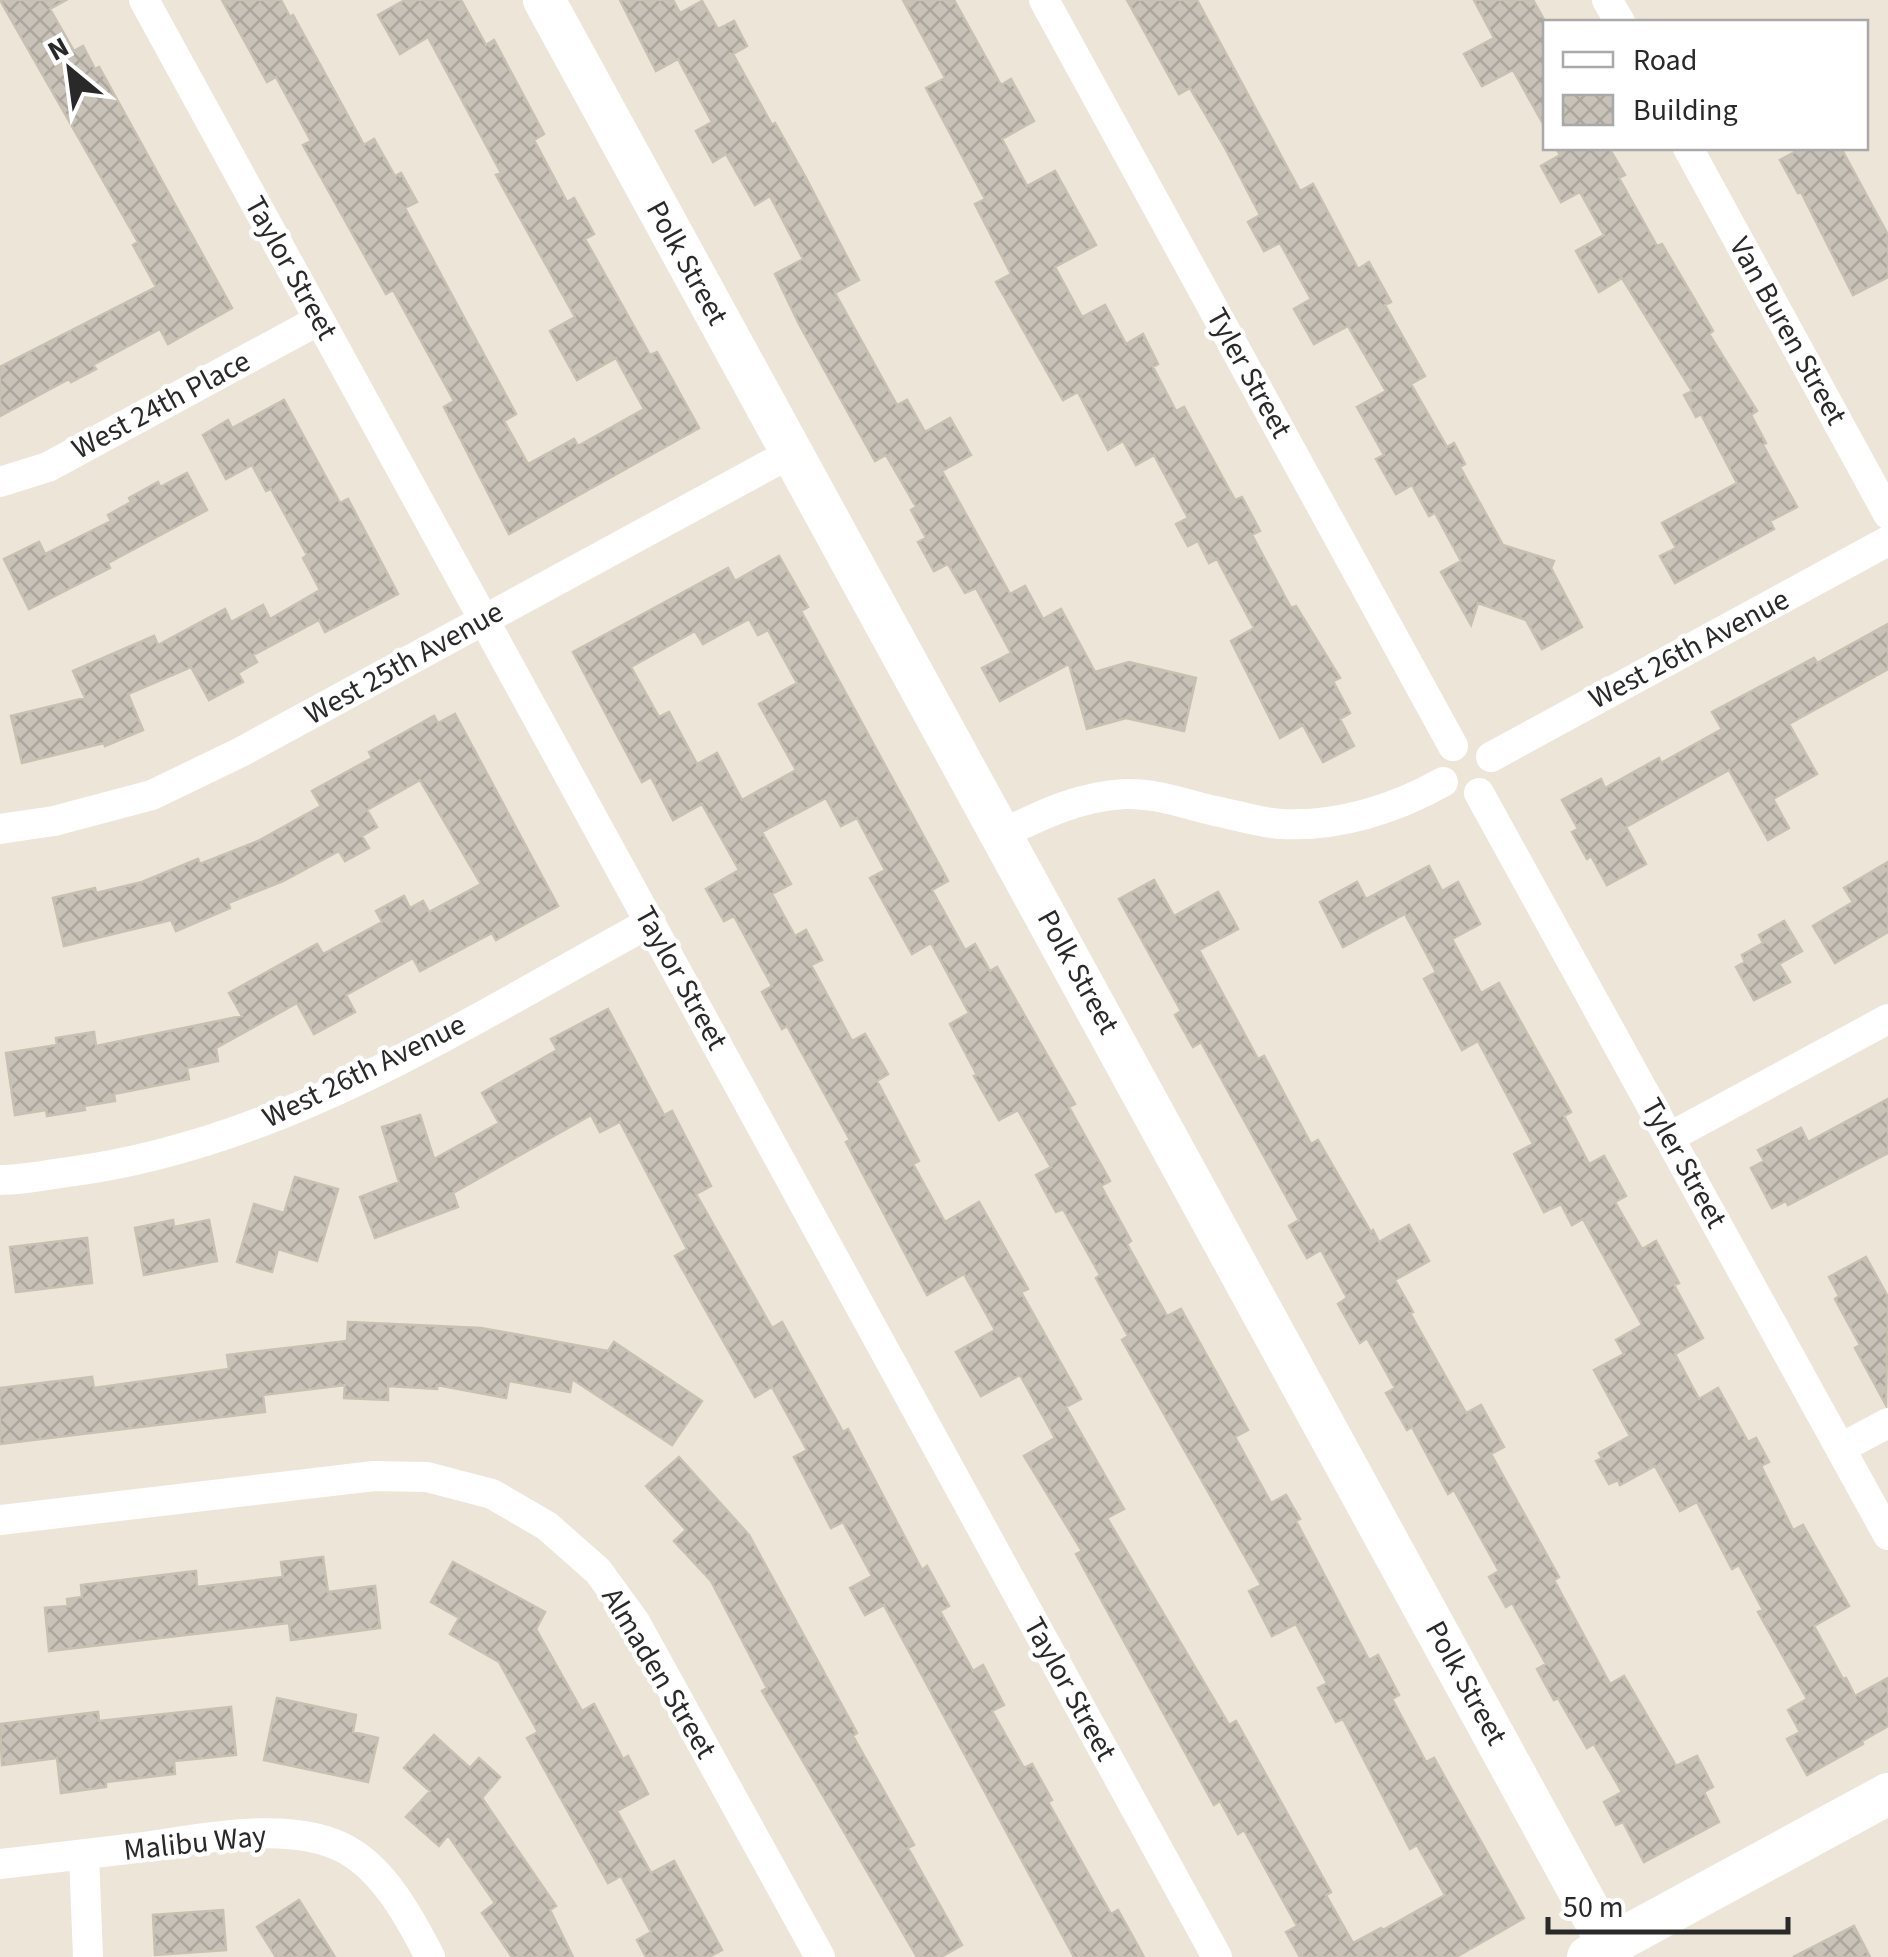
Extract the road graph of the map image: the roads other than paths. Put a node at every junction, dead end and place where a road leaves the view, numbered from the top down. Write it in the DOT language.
graph roads {
  1 [pos="144,0"];
  2 [pos="544,0"];
  3 [pos="1044,0"];
  4 [pos="1689,150"];
  5 [pos="319,320"];
  6 [pos="791,453"];
  7 [pos="0,482"];
  8 [pos="1888,514"];
  9 [pos="1888,541"];
  10 [pos="485,619"];
  11 [pos="1453,746"];
  12 [pos="1491,757"];
  13 [pos="1443,782"];
  14 [pos="1479,792"];
  15 [pos="0,829"];
  16 [pos="1002,834"];
  17 [pos="650,922"];
  18 [pos="1888,1019"];
  19 [pos="1670,1137"];
  20 [pos="0,1180"];
  21 [pos="1888,1423"];
  22 [pos="1841,1448"];
  23 [pos="0,1520"];
  24 [pos="1888,1535"];
  25 [pos="1888,1794"];
  26 [pos="84,1854"];
  27 [pos="0,1864"];
  28 [pos="1599,1951"];
  29 [pos="88,1957"];
  30 [pos="430,1957"];
  31 [pos="820,1957"];
  32 [pos="1217,1957"];
  1 -- 5 [label="street, Taylor Street"];
  2 -- 6 [label="street, Polk Street"];
  3 -- 11 [label="street, Tyler Street"];
  4 -- 8 [label="street, Van Buren Street"];
  5 -- 7 [label="street, West 24th Place"];
  5 -- 10 [label="street, Taylor Street"];
  6 -- 10 [label="street, West 25th Avenue"];
  6 -- 16 [label="street, Polk Street"];
  9 -- 12 [label="street, West 26th Avenue"];
  10 -- 15 [label="street, West 25th Avenue"];
  10 -- 17 [label="street, Taylor Street"];
  11 -- 12 [label="street"];
  11 -- 13 [label="street"];
  12 -- 14 [label="street"];
  13 -- 14 [label="street"];
  13 -- 16 [label="street"];
  14 -- 19 [label="street, Tyler Street"];
  16 -- 28 [label="street, Polk Street"];
  17 -- 20 [label="street, West 26th Avenue"];
  17 -- 32 [label="street, Taylor Street"];
  18 -- 19 [label="street"];
  19 -- 22 [label="street, Tyler Street"];
  21 -- 22 [label="street"];
  22 -- 24 [label="street, Tyler Street"];
  23 -- 31 [label="street, Almaden Street"];
  25 -- 28 [label="street"];
  26 -- 27 [label="street, Malibu Way"];
  26 -- 29 [label="street, Malibu Way"];
  26 -- 30 [label="street, Malibu Way"];
}
